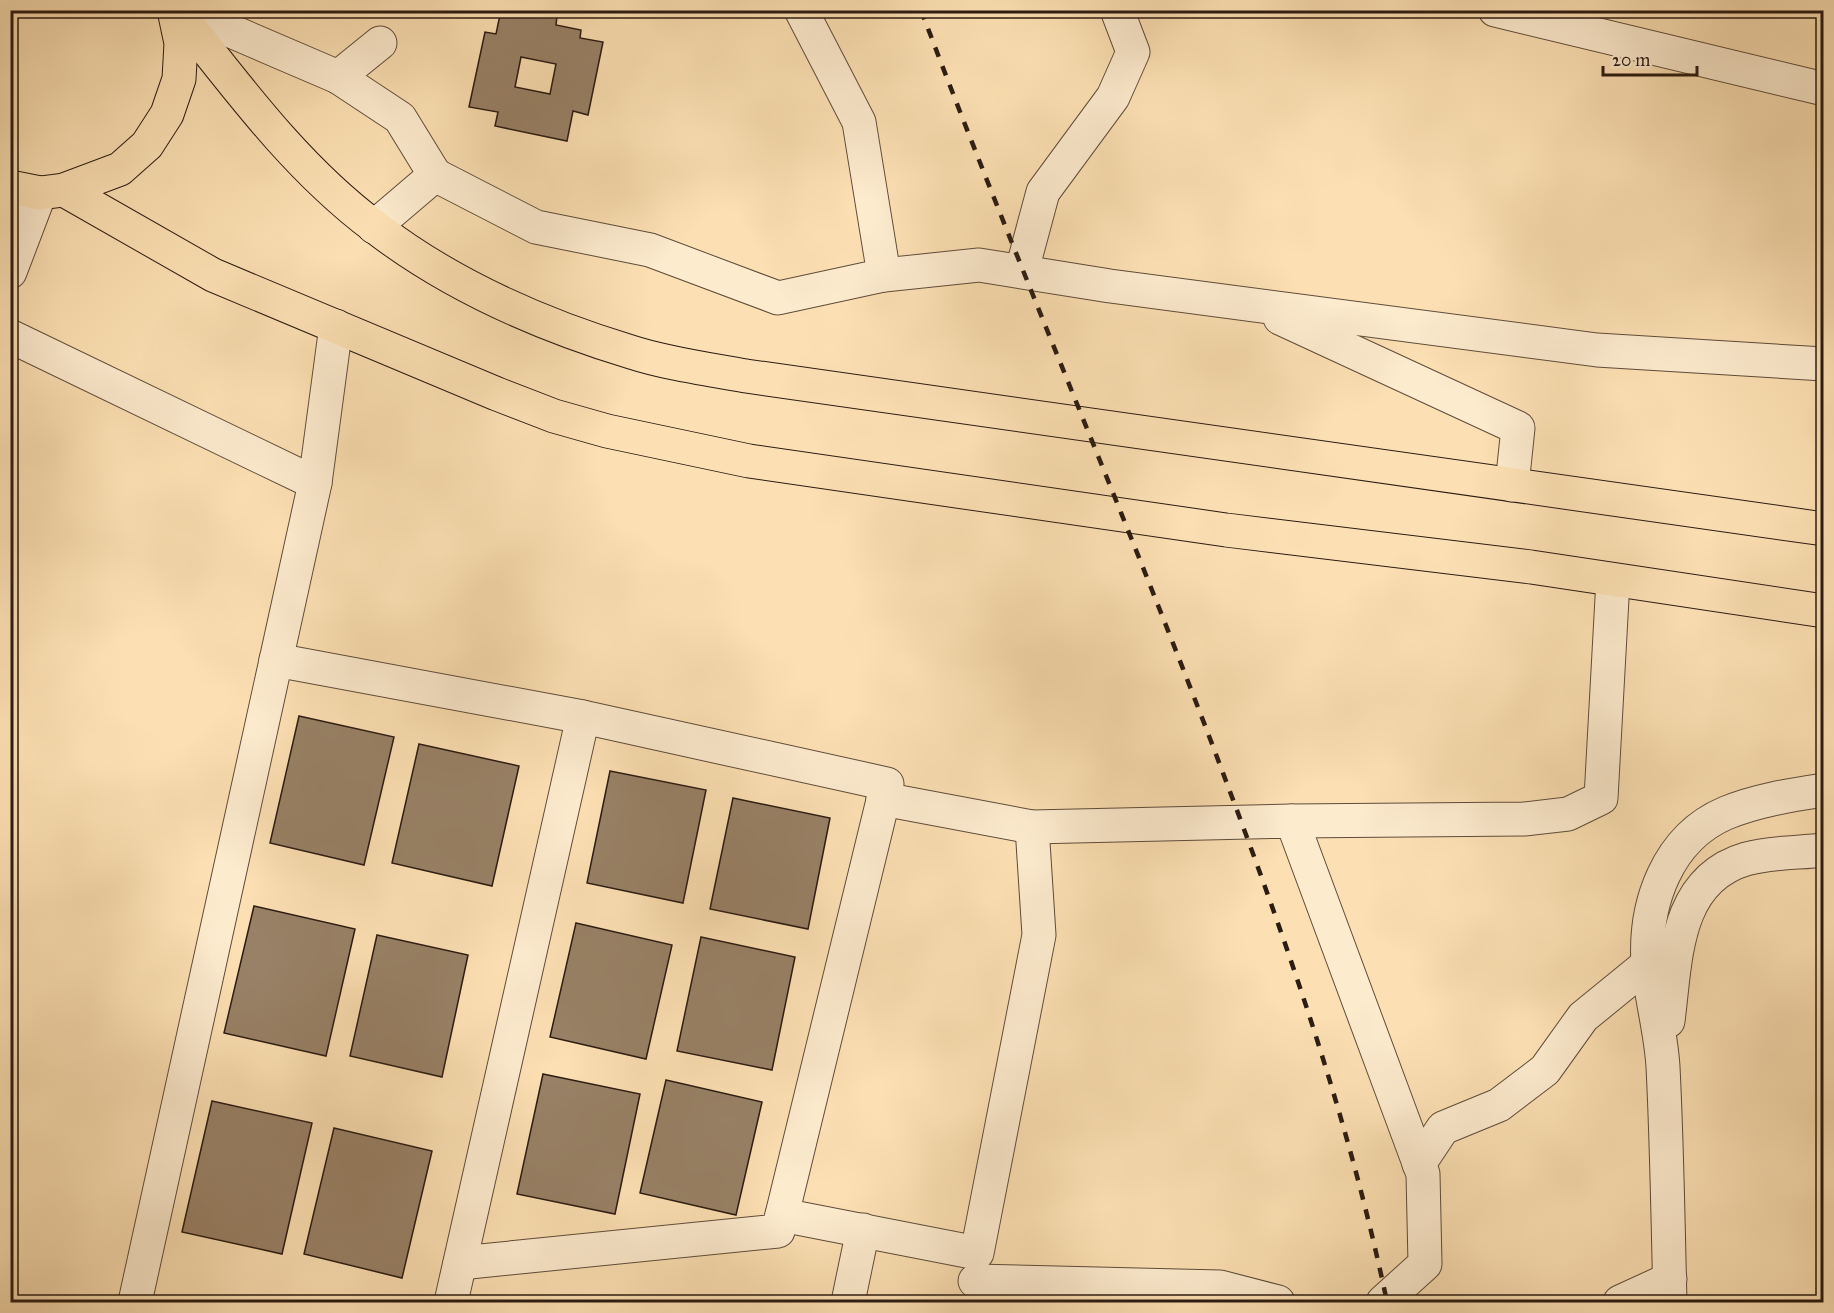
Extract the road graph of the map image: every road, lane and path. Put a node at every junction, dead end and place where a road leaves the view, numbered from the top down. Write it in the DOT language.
graph roads {
  1 [pos="175,10"];
  2 [pos="182,10"];
  3 [pos="801,10"];
  4 [pos="1118,10"];
  5 [pos="1495,10"];
  6 [pos="1557,18"];
  7 [pos="380,43"];
  8 [pos="338,77"];
  9 [pos="1824,88"];
  10 [pos="435,175"];
  11 [pos="38,190"];
  12 [pos="374,227"];
  13 [pos="1022,270"];
  14 [pos="10,272"];
  15 [pos="885,275"];
  16 [pos="1252,304"];
  17 [pos="336,326"];
  18 [pos="10,336"];
  19 [pos="1824,364"];
  20 [pos="315,483"];
  21 [pos="1512,485"];
  22 [pos="1824,529"];
  23 [pos="1613,580"];
  24 [pos="1824,611"];
  25 [pos="276,660"];
  26 [pos="583,717"];
  27 [pos="1824,790"];
  28 [pos="883,799"];
  29 [pos="1292,821"];
  30 [pos="1032,826"];
  31 [pos="1824,850"];
  32 [pos="1648,964"];
  33 [pos="1662,1064"];
  34 [pos="1419,1164"];
  35 [pos="782,1215"];
  36 [pos="863,1230"];
  37 [pos="460,1263"];
  38 [pos="975,1279"];
  39 [pos="1670,1291"];
  40 [pos="135,1302"];
  41 [pos="451,1302"];
  42 [pos="848,1302"];
  43 [pos="1278,1302"];
  44 [pos="1383,1302"];
  45 [pos="1620,1302"];
  1 -- 11 [label="main road"];
  1 -- 12 [label="main road"];
  2 -- 8 [label="street"];
  3 -- 15 [label="street"];
  4 -- 13 [label="street"];
  5 -- 6 [label="street"];
  6 -- 9 [label="street"];
  7 -- 8 [label="street"];
  8 -- 10 [label="street"];
  10 -- 12 [label="street"];
  10 -- 15 [label="street"];
  11 -- 14 [label="street"];
  11 -- 17 [label="main road"];
  12 -- 21 [label="main road"];
  13 -- 15 [label="street"];
  13 -- 16 [label="street"];
  16 -- 19 [label="street"];
  16 -- 21 [label="street"];
  17 -- 20 [label="street"];
  17 -- 23 [label="main road"];
  18 -- 20 [label="street"];
  20 -- 25 [label="street"];
  21 -- 22 [label="main road"];
  23 -- 24 [label="main road"];
  23 -- 29 [label="street"];
  25 -- 26 [label="street"];
  25 -- 40 [label="street"];
  26 -- 28 [label="street"];
  26 -- 37 [label="street"];
  27 -- 32 [label="street"];
  28 -- 30 [label="street"];
  28 -- 35 [label="street"];
  29 -- 30 [label="street"];
  29 -- 34 [label="street"];
  30 -- 38 [label="street"];
  31 -- 33 [label="street"];
  32 -- 33 [label="street"];
  32 -- 34 [label="street"];
  33 -- 39 [label="street"];
  34 -- 44 [label="street"];
  35 -- 36 [label="street"];
  35 -- 37 [label="street"];
  36 -- 38 [label="street"];
  36 -- 42 [label="street"];
  37 -- 41 [label="street"];
  38 -- 43 [label="street"];
  39 -- 45 [label="street"];
}
